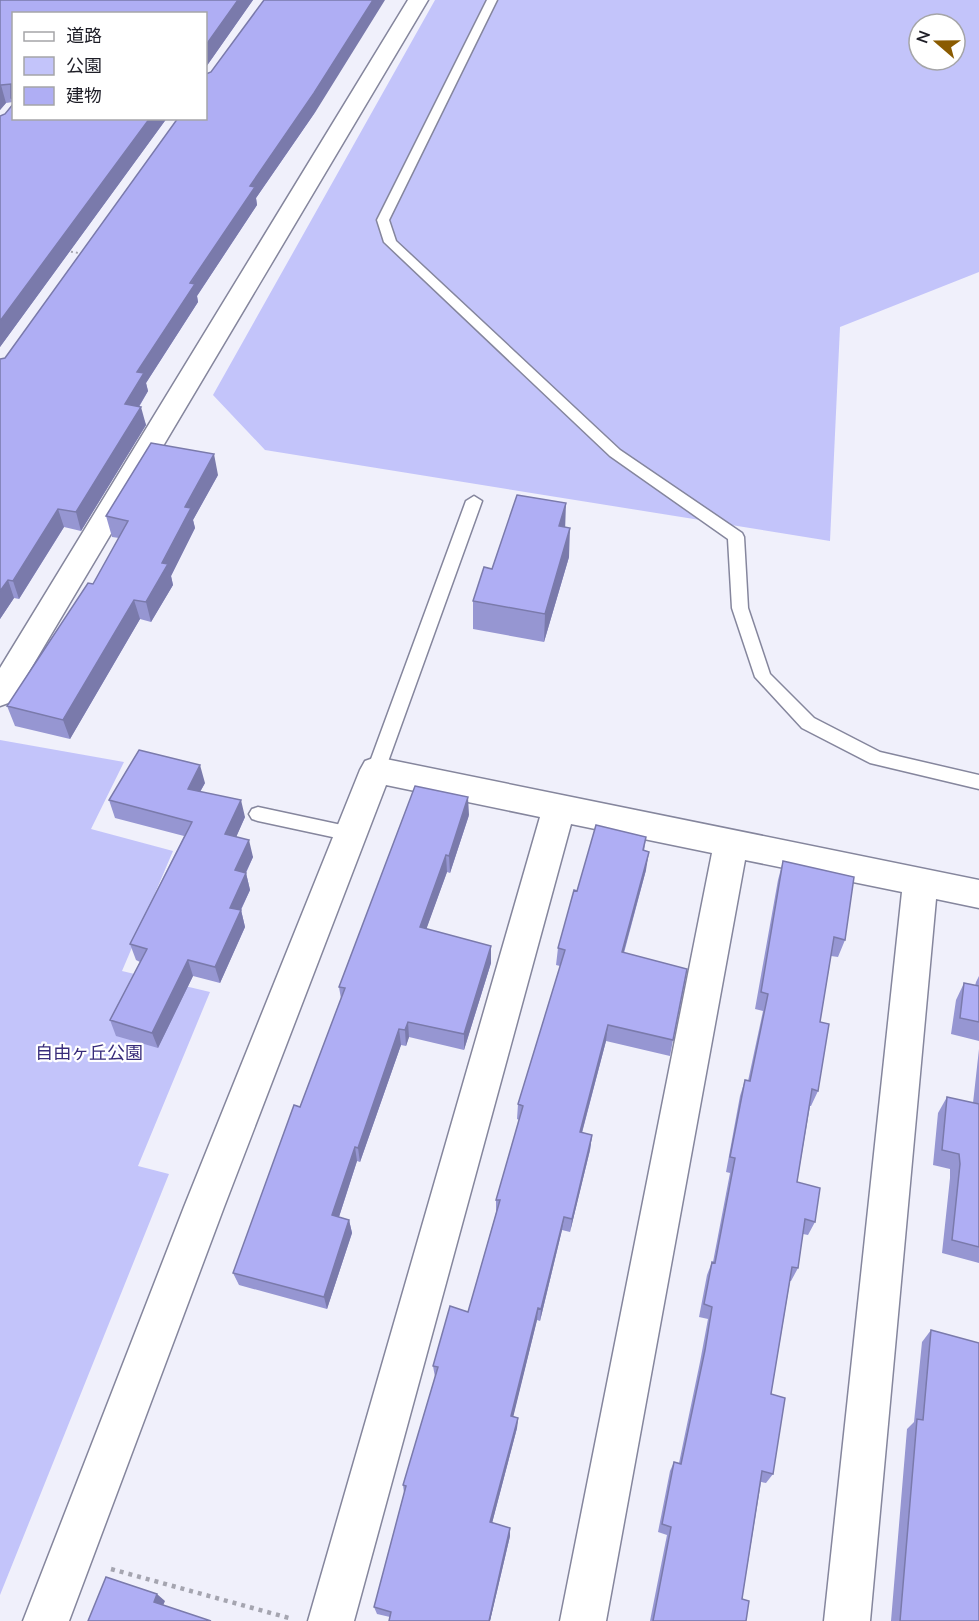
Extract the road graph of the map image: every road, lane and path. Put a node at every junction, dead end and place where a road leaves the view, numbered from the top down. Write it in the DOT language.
graph roads {
  1 [pos="418,0"];
  2 [pos="492,0"];
  3 [pos="63,250"];
  4 [pos="95,255"];
  5 [pos="474,501"];
  6 [pos="0,694"];
  7 [pos="376,770"];
  8 [pos="979,782"];
  9 [pos="559,808"];
  10 [pos="258,814"];
  11 [pos="351,834"];
  12 [pos="731,842"];
  13 [pos="920,882"];
  14 [pos="979,894"];
  15 [pos="104,1568"];
  16 [pos="46,1621"];
  17 [pos="299,1621"];
  18 [pos="331,1621"];
  19 [pos="583,1621"];
  20 [pos="847,1621"];
  1 -- 6 [label="street"];
  2 -- 8 [label="lane"];
  3 -- 4 [label="path"];
  5 -- 7 [label="lane"];
  7 -- 9 [label="street"];
  7 -- 11 [label="street"];
  9 -- 12 [label="street"];
  9 -- 18 [label="street"];
  10 -- 11 [label="lane"];
  11 -- 16 [label="street"];
  12 -- 13 [label="street"];
  12 -- 19 [label="street"];
  13 -- 14 [label="street"];
  13 -- 20 [label="street"];
  15 -- 17 [label="path"];
}
